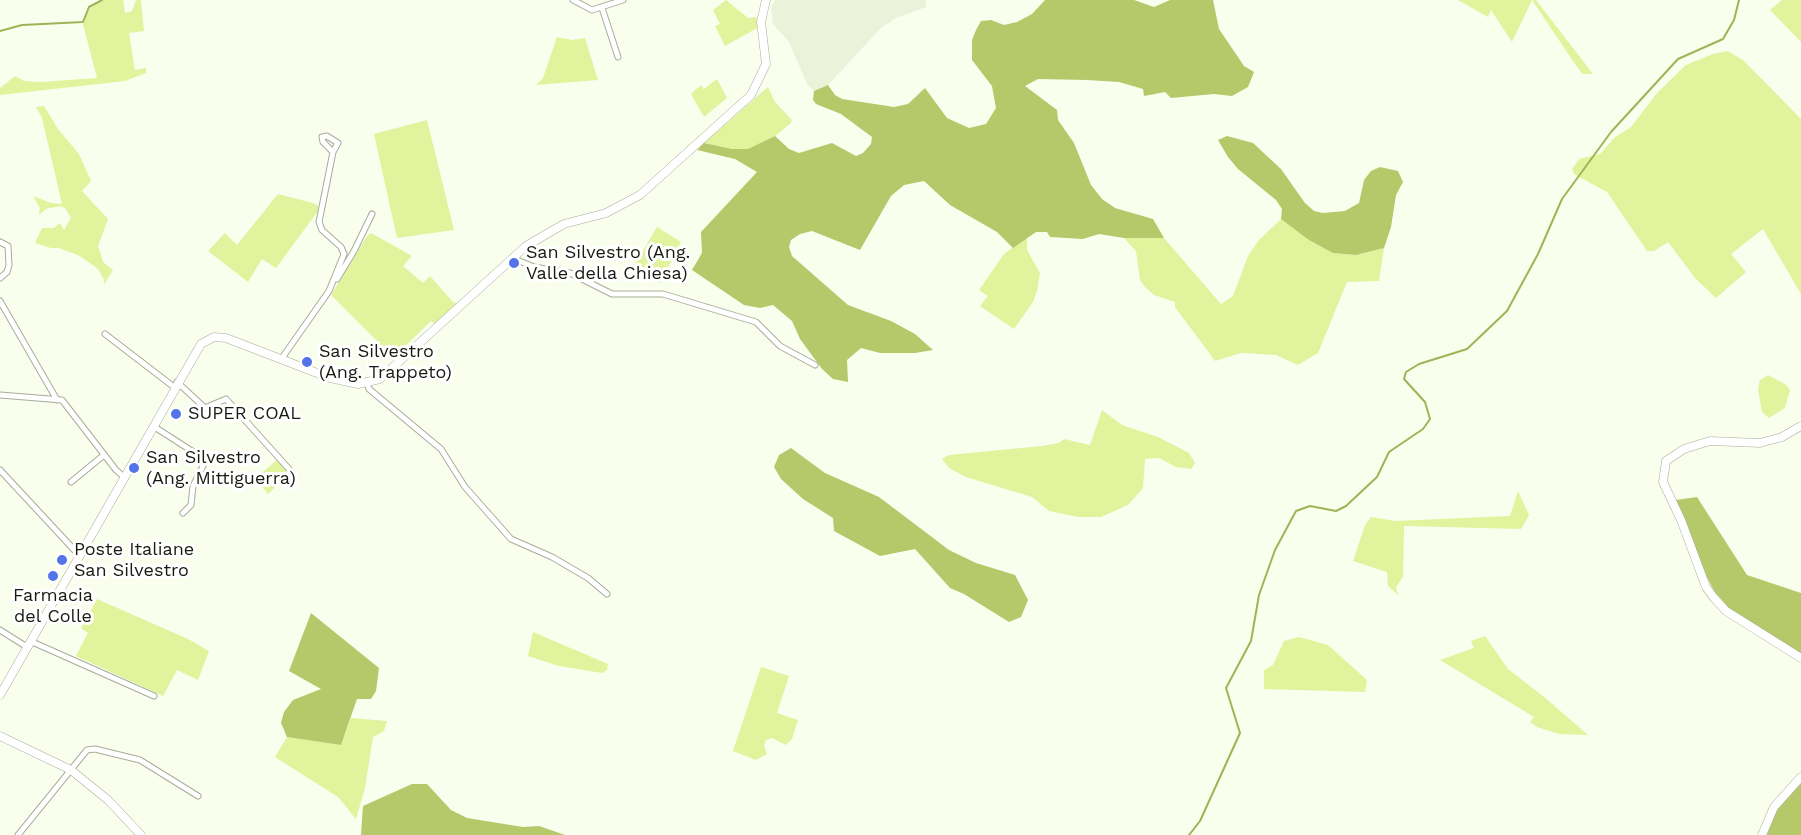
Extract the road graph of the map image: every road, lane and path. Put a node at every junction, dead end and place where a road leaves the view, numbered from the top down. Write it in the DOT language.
graph roads {
  1 [pos="573,0"];
  2 [pos="623,0"];
  3 [pos="766,0"];
  4 [pos="602,8"];
  5 [pos="618,57"];
  6 [pos="333,153"];
  7 [pos="372,214"];
  8 [pos="0,242"];
  9 [pos="512,258"];
  10 [pos="0,278"];
  11 [pos="329,291"];
  12 [pos="0,301"];
  13 [pos="105,334"];
  14 [pos="282,358"];
  15 [pos="815,366"];
  16 [pos="367,383"];
  17 [pos="176,385"];
  18 [pos="0,395"];
  19 [pos="57,400"];
  20 [pos="153,426"];
  21 [pos="1801,426"];
  22 [pos="104,455"];
  23 [pos="289,469"];
  24 [pos="0,470"];
  25 [pos="125,478"];
  26 [pos="71,482"];
  27 [pos="183,513"];
  28 [pos="79,555"];
  29 [pos="607,594"];
  30 [pos="0,630"];
  31 [pos="29,644"];
  32 [pos="1801,658"];
  33 [pos="0,695"];
  34 [pos="154,696"];
  35 [pos="0,736"];
  36 [pos="72,770"];
  37 [pos="1801,777"];
  38 [pos="198,796"];
  39 [pos="18,835"];
  40 [pos="141,835"];
  41 [pos="1762,835"];
  1 -- 4 [label="street"];
  2 -- 4 [label="street"];
  3 -- 9 [label="street"];
  4 -- 5 [label="street"];
  6 -- 11 [label="street"];
  7 -- 11 [label="street"];
  8 -- 10 [label="street"];
  9 -- 15 [label="street"];
  9 -- 16 [label="street"];
  11 -- 14 [label="street"];
  12 -- 19 [label="street"];
  13 -- 17 [label="street"];
  14 -- 16 [label="street"];
  14 -- 17 [label="street"];
  16 -- 29 [label="street"];
  17 -- 20 [label="street"];
  17 -- 23 [label="street"];
  18 -- 19 [label="street"];
  19 -- 22 [label="street"];
  20 -- 25 [label="street"];
  20 -- 27 [label="street"];
  21 -- 32 [label="street"];
  22 -- 25 [label="street"];
  22 -- 26 [label="street"];
  24 -- 28 [label="street"];
  25 -- 28 [label="street"];
  28 -- 31 [label="street"];
  30 -- 31 [label="street"];
  31 -- 33 [label="street"];
  31 -- 34 [label="street"];
  35 -- 36 [label="street"];
  36 -- 38 [label="street"];
  36 -- 39 [label="street"];
  36 -- 40 [label="street"];
  37 -- 41 [label="street"];
}
